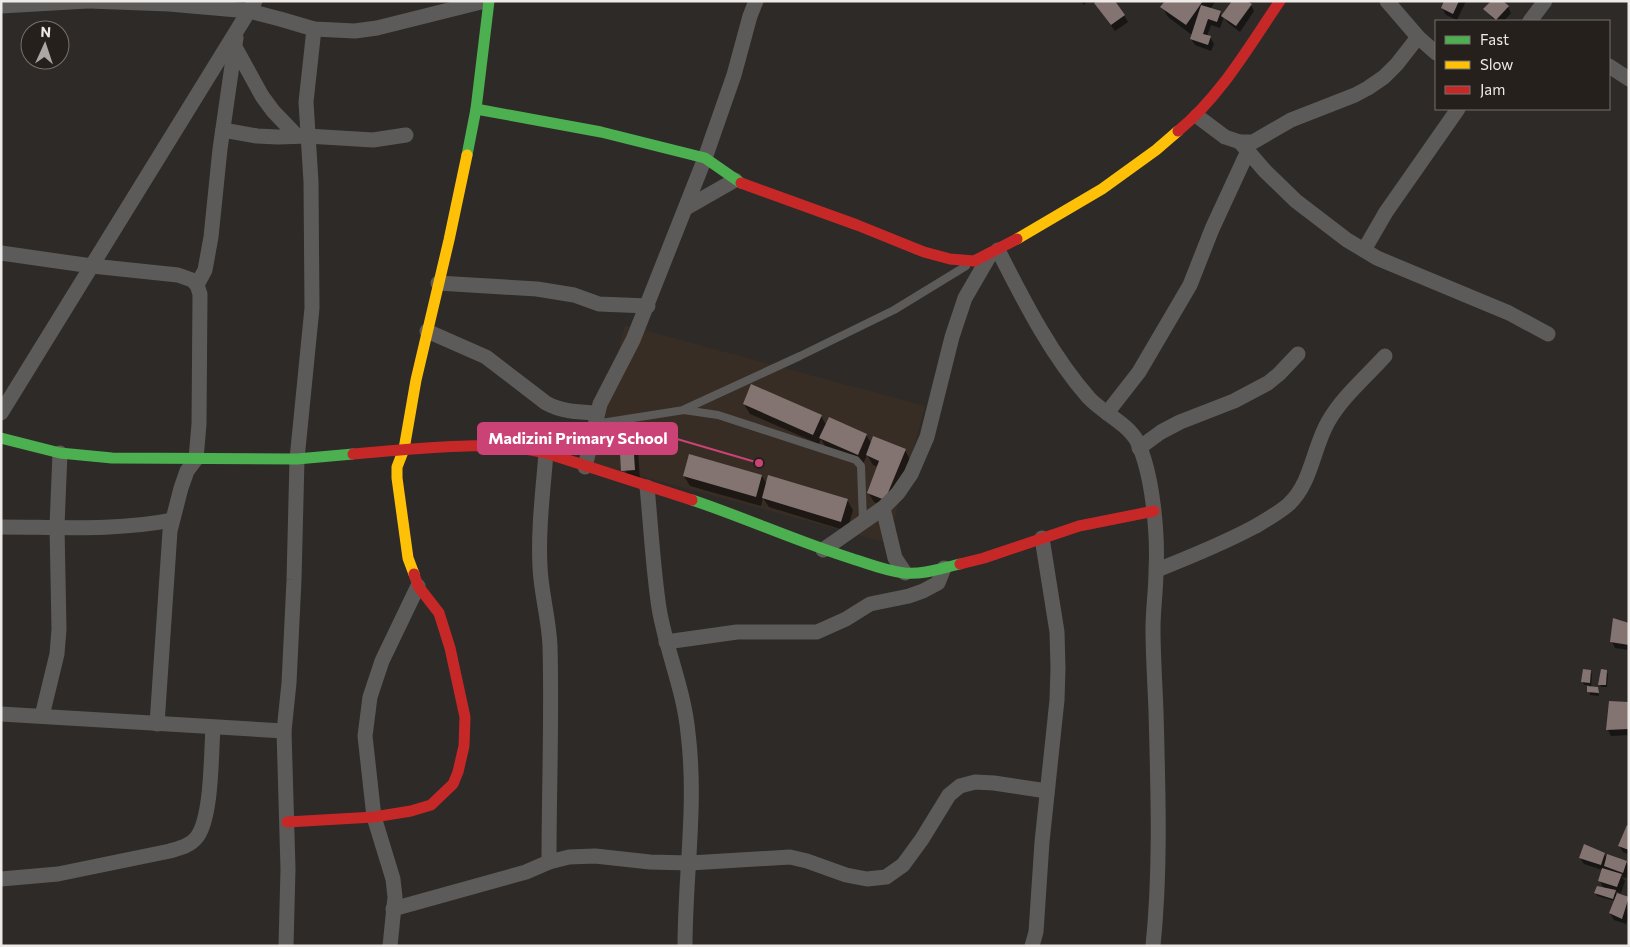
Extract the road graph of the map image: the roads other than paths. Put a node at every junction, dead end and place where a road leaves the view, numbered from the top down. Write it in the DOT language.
graph roads {
  1 [pos="89,1"];
  2 [pos="485,1"];
  3 [pos="489,1"];
  4 [pos="756,1"];
  5 [pos="1280,1"];
  6 [pos="1387,1"];
  7 [pos="1545,1"];
  8 [pos="1,6"];
  9 [pos="252,6"];
  10 [pos="1531,20"];
  11 [pos="314,30"];
  12 [pos="1418,36"];
  13 [pos="236,40"];
  14 [pos="1435,52"];
  15 [pos="1610,67"];
  16 [pos="1629,79"];
  17 [pos="476,109"];
  18 [pos="1457,110"];
  19 [pos="1197,116"];
  20 [pos="223,130"];
  21 [pos="406,135"];
  22 [pos="302,136"];
  23 [pos="1244,146"];
  24 [pos="705,158"];
  25 [pos="735,180"];
  26 [pos="686,208"];
  27 [pos="1364,250"];
  28 [pos="994,252"];
  29 [pos="1,253"];
  30 [pos="974,261"];
  31 [pos="92,266"];
  32 [pos="438,283"];
  33 [pos="197,284"];
  34 [pos="648,306"];
  35 [pos="427,332"];
  36 [pos="1548,334"];
  37 [pos="1298,354"];
  38 [pos="1385,356"];
  39 [pos="684,410"];
  40 [pos="1107,413"];
  41 [pos="1,414"];
  42 [pos="596,418"];
  43 [pos="1,438"];
  44 [pos="1140,448"];
  45 [pos="404,449"];
  46 [pos="60,453"];
  47 [pos="546,453"];
  48 [pos="196,459"];
  49 [pos="297,459"];
  50 [pos="585,467"];
  51 [pos="647,486"];
  52 [pos="883,508"];
  53 [pos="1154,511"];
  54 [pos="172,520"];
  55 [pos="863,522"];
  56 [pos="57,526"];
  57 [pos="1,527"];
  58 [pos="1042,538"];
  59 [pos="823,550"];
  60 [pos="944,568"];
  61 [pos="1156,570"];
  62 [pos="905,573"];
  63 [pos="418,586"];
  64 [pos="666,642"];
  65 [pos="1,714"];
  66 [pos="42,716"];
  67 [pos="157,724"];
  68 [pos="213,728"];
  69 [pos="284,731"];
  70 [pos="1047,792"];
  71 [pos="374,817"];
  72 [pos="287,822"];
  73 [pos="549,862"];
  74 [pos="690,863"];
  75 [pos="1,879"];
  76 [pos="394,909"];
  77 [pos="286,946"];
  78 [pos="390,946"];
  79 [pos="685,946"];
  80 [pos="1032,946"];
  81 [pos="1152,946"];
  1 -- 8 [label="street"];
  1 -- 9 [label="street"];
  2 -- 11 [label="street"];
  3 -- 17 [label="street"];
  4 -- 24 [label="street"];
  5 -- 19 [label="street"];
  6 -- 12 [label="street"];
  7 -- 10 [label="street"];
  9 -- 11 [label="street"];
  9 -- 13 [label="street"];
  11 -- 22 [label="street"];
  12 -- 14 [label="street"];
  12 -- 23 [label="street"];
  13 -- 20 [label="street"];
  13 -- 22 [label="street"];
  13 -- 31 [label="street"];
  15 -- 16 [label="street"];
  17 -- 24 [label="street"];
  17 -- 32 [label="street"];
  18 -- 27 [label="street"];
  19 -- 23 [label="street"];
  19 -- 28 [label="street"];
  20 -- 22 [label="street"];
  20 -- 33 [label="street"];
  21 -- 22 [label="street"];
  22 -- 49 [label="street"];
  23 -- 27 [label="street"];
  23 -- 40 [label="street"];
  24 -- 25 [label="street"];
  24 -- 26 [label="street"];
  25 -- 26 [label="street"];
  25 -- 30 [label="street"];
  26 -- 34 [label="street"];
  27 -- 36 [label="street"];
  28 -- 30 [label="street"];
  28 -- 40 [label="street"];
  28 -- 52 [label="street"];
  29 -- 31 [label="street"];
  30 -- 39 [label="lane"];
  31 -- 33 [label="street"];
  31 -- 41 [label="street"];
  32 -- 34 [label="street"];
  32 -- 35 [label="street"];
  33 -- 48 [label="street"];
  34 -- 42 [label="street"];
  35 -- 42 [label="street"];
  35 -- 45 [label="street"];
  37 -- 44 [label="street"];
  38 -- 61 [label="street"];
  39 -- 42 [label="lane"];
  39 -- 55 [label="lane"];
  40 -- 44 [label="street"];
  42 -- 50 [label="street"];
  43 -- 46 [label="street"];
  44 -- 53 [label="street"];
  45 -- 47 [label="street"];
  45 -- 49 [label="street"];
  45 -- 63 [label="street"];
  46 -- 48 [label="street"];
  46 -- 56 [label="street"];
  47 -- 50 [label="street"];
  47 -- 73 [label="street"];
  48 -- 49 [label="street"];
  48 -- 54 [label="street"];
  49 -- 69 [label="street"];
  50 -- 51 [label="street"];
  51 -- 59 [label="street"];
  51 -- 64 [label="street"];
  52 -- 55 [label="street"];
  52 -- 62 [label="street"];
  53 -- 58 [label="street"];
  53 -- 61 [label="street"];
  54 -- 56 [label="street"];
  54 -- 67 [label="street"];
  55 -- 59 [label="street"];
  56 -- 57 [label="street"];
  56 -- 66 [label="street"];
  58 -- 60 [label="street"];
  58 -- 70 [label="street"];
  59 -- 62 [label="street"];
  60 -- 62 [label="street"];
  60 -- 64 [label="street"];
  61 -- 81 [label="street"];
  63 -- 71 [label="street"];
  63 -- 71 [label="street"];
  64 -- 74 [label="street"];
  65 -- 66 [label="street"];
  66 -- 67 [label="street"];
  67 -- 68 [label="street"];
  68 -- 69 [label="street"];
  68 -- 75 [label="street"];
  69 -- 72 [label="street"];
  70 -- 74 [label="street"];
  70 -- 80 [label="street"];
  71 -- 72 [label="street"];
  71 -- 76 [label="street"];
  72 -- 77 [label="street"];
  73 -- 74 [label="street"];
  73 -- 76 [label="street"];
  74 -- 79 [label="street"];
  76 -- 78 [label="street"];
}
